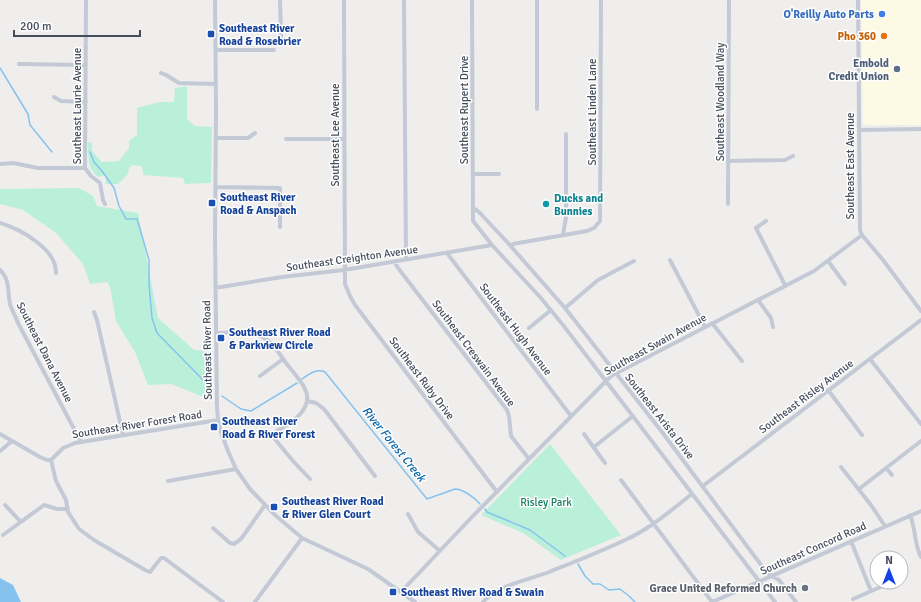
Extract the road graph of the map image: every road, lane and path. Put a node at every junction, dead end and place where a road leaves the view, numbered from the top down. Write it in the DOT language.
graph roads {
  1 [pos="86,0"];
  2 [pos="215,0"];
  3 [pos="280,0"];
  4 [pos="344,0"];
  5 [pos="404,0"];
  6 [pos="472,0"];
  7 [pos="537,0"];
  8 [pos="601,0"];
  9 [pos="729,0"];
  10 [pos="858,0"];
  11 [pos="281,37"];
  12 [pos="216,50"];
  13 [pos="274,50"];
  14 [pos="18,64"];
  15 [pos="86,65"];
  16 [pos="161,73"];
  17 [pos="216,84"];
  18 [pos="54,97"];
  19 [pos="86,102"];
  20 [pos="537,108"];
  21 [pos="921,129"];
  22 [pos="859,130"];
  23 [pos="255,133"];
  24 [pos="566,134"];
  25 [pos="216,138"];
  26 [pos="286,139"];
  27 [pos="344,140"];
  28 [pos="793,156"];
  29 [pos="728,160"];
  30 [pos="0,164"];
  31 [pos="85,168"];
  32 [pos="473,174"];
  33 [pos="499,174"];
  34 [pos="216,188"];
  35 [pos="105,204"];
  36 [pos="728,204"];
  37 [pos="473,208"];
  38 [pos="473,221"];
  39 [pos="766,222"];
  40 [pos="0,223"];
  41 [pos="280,227"];
  42 [pos="564,235"];
  43 [pos="862,235"];
  44 [pos="492,245"];
  45 [pos="511,246"];
  46 [pos="446,253"];
  47 [pos="406,259"];
  48 [pos="670,260"];
  49 [pos="394,261"];
  50 [pos="634,261"];
  51 [pos="828,261"];
  52 [pos="0,270"];
  53 [pos="344,270"];
  54 [pos="56,273"];
  55 [pos="845,284"];
  56 [pos="785,285"];
  57 [pos="215,288"];
  58 [pos="758,300"];
  59 [pos="566,308"];
  60 [pos="551,310"];
  61 [pos="921,311"];
  62 [pos="94,312"];
  63 [pos="921,320"];
  64 [pos="712,323"];
  65 [pos="704,327"];
  66 [pos="773,327"];
  67 [pos="529,328"];
  68 [pos="216,333"];
  69 [pos="283,359"];
  70 [pos="870,359"];
  71 [pos="742,362"];
  72 [pos="616,373"];
  73 [pos="260,376"];
  74 [pos="605,380"];
  75 [pos="828,390"];
  76 [pos="307,401"];
  77 [pos="571,416"];
  78 [pos="633,416"];
  79 [pos="218,420"];
  80 [pos="921,424"];
  81 [pos="0,434"];
  82 [pos="584,434"];
  83 [pos="123,435"];
  84 [pos="862,436"];
  85 [pos="12,441"];
  86 [pos="921,441"];
  87 [pos="81,442"];
  88 [pos="594,447"];
  89 [pos="0,450"];
  90 [pos="530,459"];
  91 [pos="51,460"];
  92 [pos="605,464"];
  93 [pos="841,467"];
  94 [pos="886,468"];
  95 [pos="236,469"];
  96 [pos="892,475"];
  97 [pos="375,476"];
  98 [pos="310,478"];
  99 [pos="621,480"];
  100 [pos="168,481"];
  101 [pos="703,486"];
  102 [pos="858,489"];
  103 [pos="498,492"];
  104 [pos="692,494"];
  105 [pos="5,505"];
  106 [pos="265,505"];
  107 [pos="66,509"];
  108 [pos="921,511"];
  109 [pos="408,514"];
  110 [pos="910,516"];
  111 [pos="20,522"];
  112 [pos="654,524"];
  113 [pos="885,526"];
  114 [pos="213,528"];
  115 [pos="3,535"];
  116 [pos="302,538"];
  117 [pos="851,541"];
  118 [pos="440,551"];
  119 [pos="921,557"];
  120 [pos="772,576"];
  121 [pos="759,582"];
  122 [pos="870,591"];
  123 [pos="401,592"];
  124 [pos="852,599"];
  125 [pos="223,602"];
  126 [pos="255,602"];
  127 [pos="415,602"];
  128 [pos="483,602"];
  129 [pos="712,602"];
  130 [pos="775,602"];
  131 [pos="796,602"];
  1 -- 15 [label="street, Southeast Laurie Avenue"];
  2 -- 12 [label="street, Southeast River Road"];
  3 -- 11 [label="street"];
  4 -- 27 [label="street, Southeast Lee Avenue"];
  5 -- 47 [label="street"];
  6 -- 32 [label="street, Southeast Rupert Drive"];
  7 -- 20 [label="street"];
  8 -- 42 [label="street, Southeast Linden Lane"];
  9 -- 29 [label="street, Southeast Woodland Way"];
  10 -- 22 [label="street, Southeast East Avenue"];
  12 -- 13 [label="street"];
  12 -- 17 [label="street, Southeast River Road"];
  14 -- 15 [label="street"];
  15 -- 19 [label="street, Southeast Laurie Avenue"];
  16 -- 17 [label="street"];
  17 -- 25 [label="street, Southeast River Road"];
  18 -- 19 [label="street"];
  19 -- 31 [label="street, Southeast Laurie Avenue"];
  21 -- 22 [label="street"];
  22 -- 43 [label="street, Southeast East Avenue"];
  23 -- 25 [label="street"];
  24 -- 42 [label="street"];
  25 -- 34 [label="street, Southeast River Road"];
  26 -- 27 [label="street"];
  27 -- 53 [label="street, Southeast Lee Avenue"];
  28 -- 29 [label="street"];
  29 -- 36 [label="street, Southeast Woodland Way"];
  30 -- 31 [label="street"];
  31 -- 35 [label="street, Southeast Laurie Avenue"];
  32 -- 33 [label="street"];
  32 -- 37 [label="street, Southeast Rupert Drive"];
  34 -- 41 [label="street"];
  34 -- 57 [label="street, Southeast River Road"];
  37 -- 38 [label="street, Southeast Rupert Drive"];
  37 -- 45 [label="street, Southeast Arista Drive"];
  38 -- 44 [label="street, Southeast Arista Drive"];
  39 -- 56 [label="street"];
  40 -- 54 [label="street"];
  42 -- 45 [label="street"];
  43 -- 51 [label="street, Southeast Swain Avenue"];
  43 -- 61 [label="street, Southeast East Avenue"];
  44 -- 46 [label="street, Southeast Creighton Avenue"];
  44 -- 60 [label="street, Southeast Arista Drive"];
  45 -- 59 [label="street, Southeast Arista Drive"];
  46 -- 47 [label="street, Southeast Creighton Avenue"];
  46 -- 77 [label="street, Southeast Hugh Avenue"];
  47 -- 49 [label="street, Southeast Creighton Avenue"];
  48 -- 65 [label="street"];
  49 -- 53 [label="street, Southeast Creighton Avenue"];
  49 -- 90 [label="street, Southeast Creswain Avenue"];
  50 -- 59 [label="street"];
  51 -- 55 [label="street"];
  51 -- 56 [label="street, Southeast Swain Avenue"];
  52 -- 87 [label="street, Southeast Dana Avenue"];
  53 -- 57 [label="street, Southeast Creighton Avenue"];
  53 -- 103 [label="street, Southeast Ruby Drive"];
  56 -- 58 [label="street, Southeast Swain Avenue"];
  57 -- 68 [label="street, Southeast River Road"];
  58 -- 64 [label="street, Southeast Swain Avenue"];
  58 -- 66 [label="street"];
  59 -- 72 [label="street, Southeast Arista Drive"];
  60 -- 67 [label="street"];
  60 -- 74 [label="street, Southeast Arista Drive"];
  62 -- 83 [label="street"];
  63 -- 70 [label="street, Southeast Risley Avenue"];
  64 -- 65 [label="street, Southeast Swain Avenue"];
  64 -- 71 [label="street"];
  65 -- 72 [label="street, Southeast Swain Avenue"];
  68 -- 69 [label="street"];
  68 -- 79 [label="street, Southeast River Road"];
  69 -- 73 [label="street"];
  69 -- 76 [label="street"];
  70 -- 75 [label="street, Southeast Risley Avenue"];
  70 -- 80 [label="street"];
  72 -- 74 [label="street, Southeast Swain Avenue"];
  72 -- 101 [label="street, Southeast Arista Drive"];
  74 -- 77 [label="street, Southeast Swain Avenue"];
  74 -- 78 [label="street, Southeast Arista Drive"];
  75 -- 84 [label="street"];
  75 -- 101 [label="street, Southeast Risley Avenue"];
  76 -- 97 [label="street"];
  76 -- 98 [label="street"];
  77 -- 90 [label="street, Southeast Swain Avenue"];
  78 -- 88 [label="street"];
  78 -- 104 [label="street, Southeast Arista Drive"];
  79 -- 83 [label="street, Southeast River Forest Road"];
  79 -- 95 [label="street, Southeast River Road"];
  81 -- 85 [label="street"];
  82 -- 88 [label="street"];
  83 -- 87 [label="street, Southeast River Forest Road"];
  85 -- 89 [label="street"];
  85 -- 91 [label="street"];
  86 -- 94 [label="street"];
  87 -- 91 [label="street, Southeast River Forest Road"];
  88 -- 92 [label="street"];
  90 -- 103 [label="street, Southeast Swain Avenue"];
  91 -- 107 [label="street"];
  93 -- 102 [label="street"];
  94 -- 96 [label="street"];
  94 -- 102 [label="street"];
  95 -- 100 [label="street"];
  95 -- 106 [label="street, Southeast River Road"];
  99 -- 112 [label="street"];
  101 -- 120 [label="street, Southeast Arista Drive"];
  102 -- 113 [label="street"];
  103 -- 118 [label="street, Southeast Swain Avenue"];
  104 -- 112 [label="street"];
  104 -- 121 [label="street, Southeast Arista Drive"];
  105 -- 111 [label="street"];
  106 -- 114 [label="street"];
  106 -- 116 [label="street, Southeast River Road"];
  107 -- 111 [label="street"];
  107 -- 125 [label="street"];
  108 -- 110 [label="street, Southeast Concord Road"];
  109 -- 118 [label="street"];
  110 -- 113 [label="street, Southeast Concord Road"];
  110 -- 119 [label="street"];
  111 -- 115 [label="street"];
  112 -- 128 [label="street"];
  112 -- 129 [label="street"];
  113 -- 117 [label="street, Southeast Concord Road"];
  116 -- 123 [label="street, Southeast River Road"];
  116 -- 126 [label="street"];
  117 -- 120 [label="street, Southeast Concord Road"];
  117 -- 122 [label="street"];
  118 -- 123 [label="street, Southeast Swain Avenue"];
  120 -- 121 [label="street, Southeast Concord Road"];
  120 -- 131 [label="street, Southeast Arista Drive"];
  121 -- 129 [label="street, Southeast Concord Road"];
  121 -- 130 [label="street, Southeast Arista Drive"];
  122 -- 124 [label="street"];
  123 -- 127 [label="street, Southeast River Road"];
}
